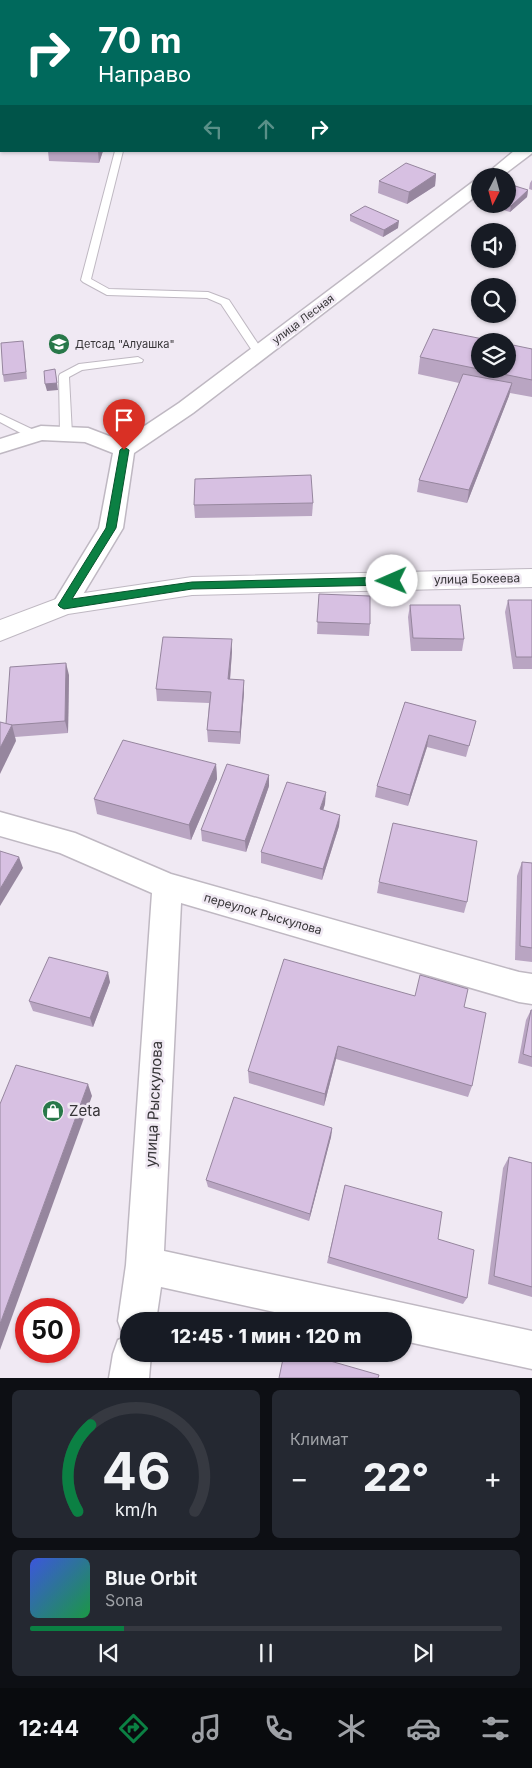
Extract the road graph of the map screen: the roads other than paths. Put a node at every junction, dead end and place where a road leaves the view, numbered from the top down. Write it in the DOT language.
graph roads {
  1 [pos="119,152"];
  2 [pos="524,152"];
  3 [pos="503,168"];
  4 [pos="471,192"];
  5 [pos="259,353"];
  6 [pos="138,360"];
  7 [pos="0,417"];
  8 [pos="66,434"];
  9 [pos="34,435"];
  10 [pos="0,446"];
  11 [pos="124,450"];
  12 [pos="532,578"];
  13 [pos="64,605"];
  14 [pos="0,631"];
  15 [pos="0,824"];
  16 [pos="167,886"];
  17 [pos="532,989"];
  18 [pos="145,1265"];
  19 [pos="138,1312"];
  20 [pos="357,1312"];
  21 [pos="412,1324"];
  22 [pos="532,1350"];
  23 [pos="131,1362"];
  24 [pos="129,1378"];
  1 -- 5 [label="lane"];
  2 -- 3 [label="street"];
  4 -- 5 [label="street, улица Лесная"];
  5 -- 11 [label="street, улица Лесная"];
  6 -- 8 [label="lane"];
  7 -- 9 [label="lane"];
  8 -- 9 [label="street"];
  8 -- 11 [label="street"];
  9 -- 10 [label="street"];
  11 -- 13 [label="street"];
  12 -- 13 [label="main road, улица Бокеева"];
  13 -- 14 [label="main road, улица Бокеева"];
  15 -- 16 [label="street, переулок Рыскулова"];
  16 -- 17 [label="street, переулок Рыскулова"];
  16 -- 18 [label="street, улица Рыскулова"];
  18 -- 19 [label="street, улица Рыскулова"];
  18 -- 20 [label="street"];
  21 -- 22 [label="street"];
  23 -- 24 [label="street"];
}
